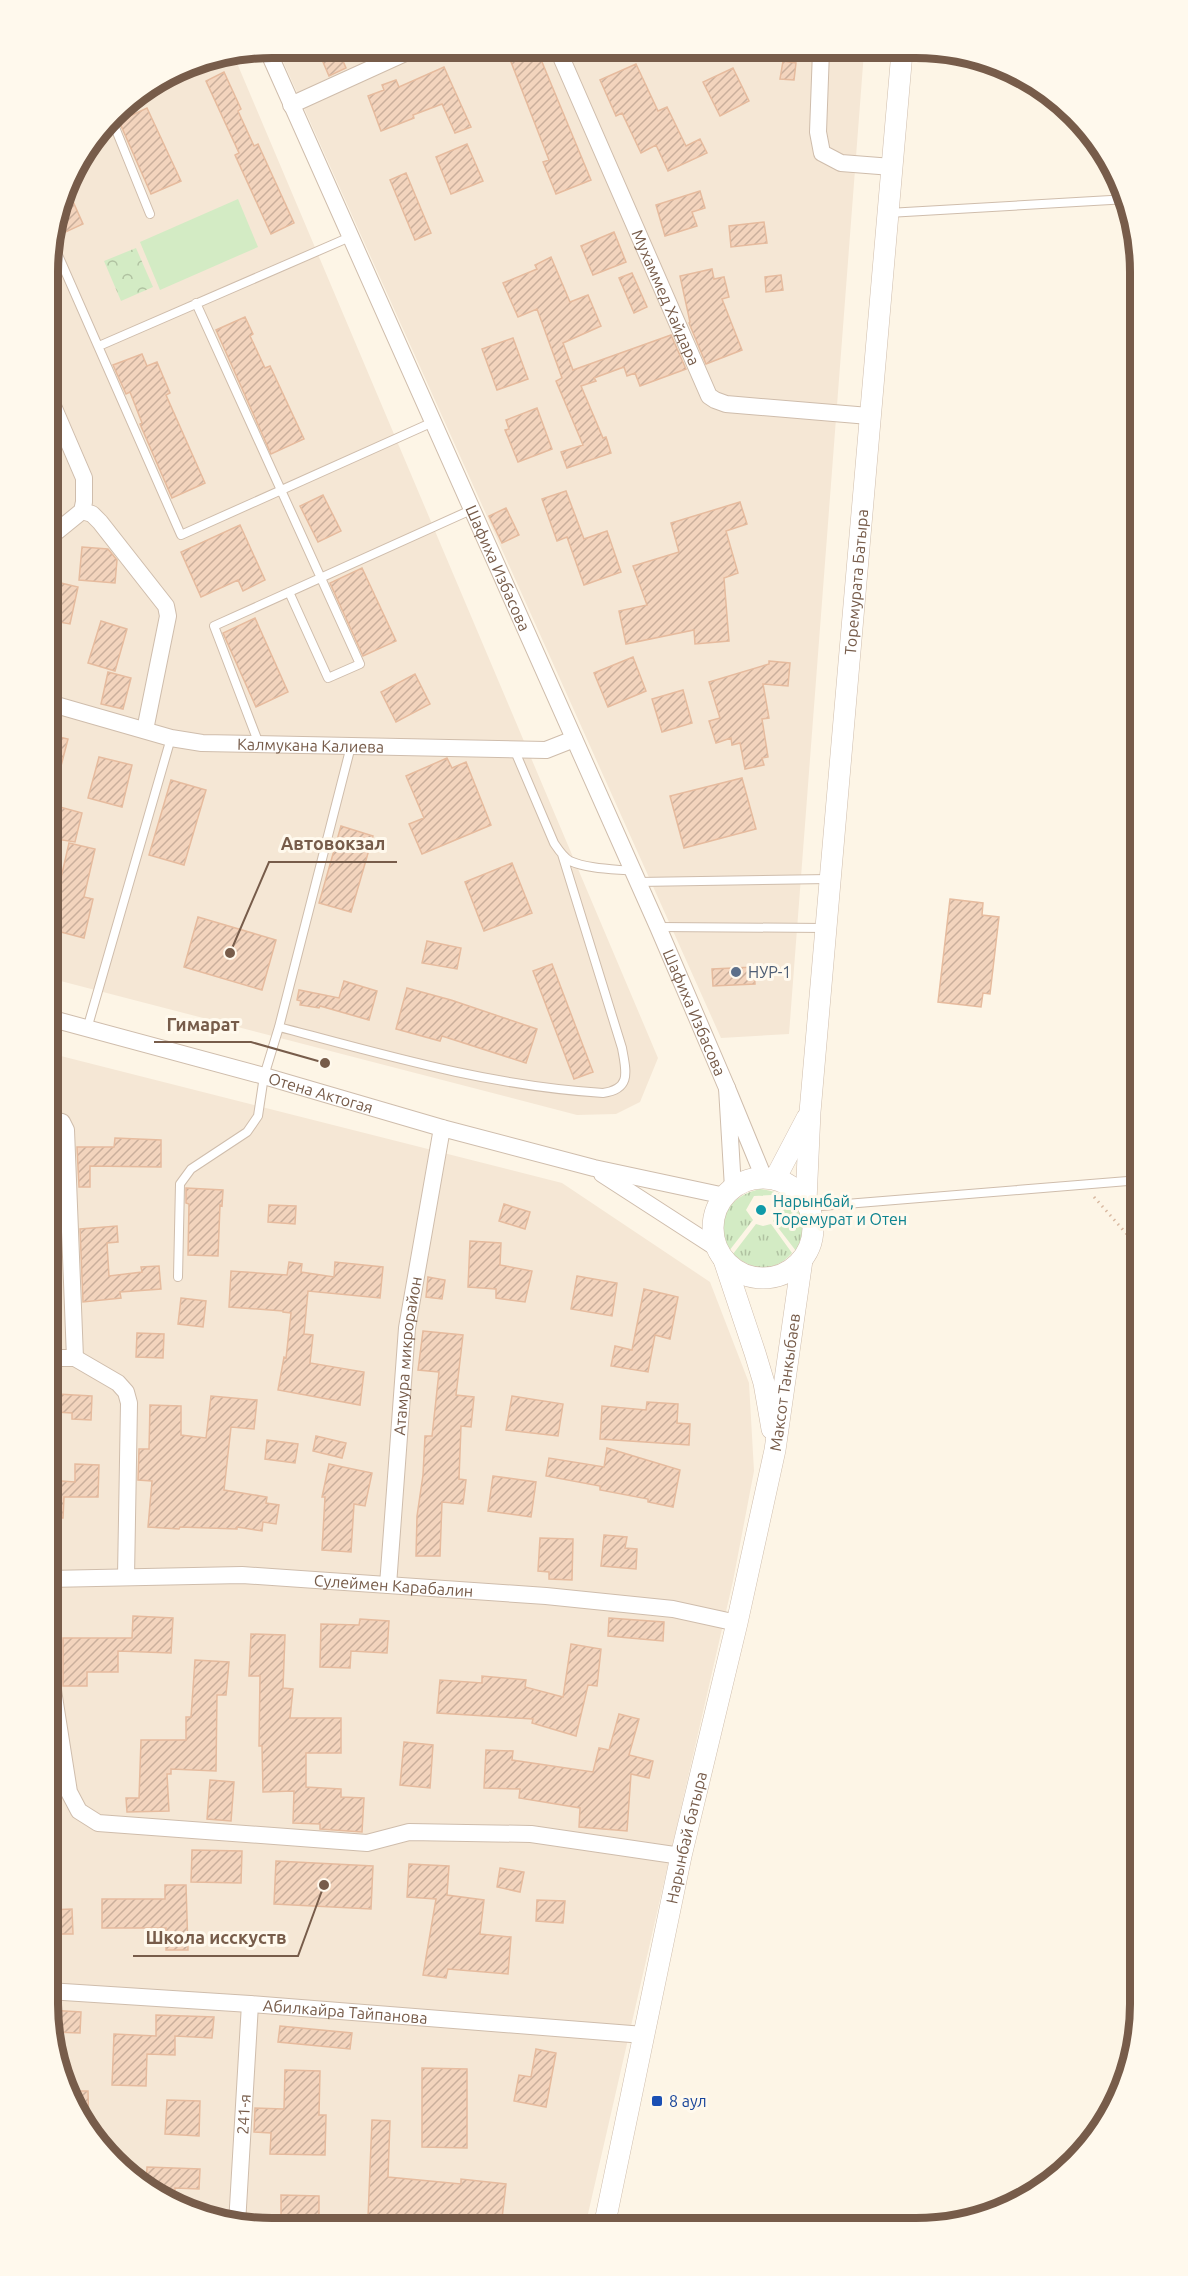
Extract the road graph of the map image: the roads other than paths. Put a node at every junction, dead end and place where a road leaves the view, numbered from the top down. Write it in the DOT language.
graph roads {
  1 [pos="821,58"];
  2 [pos="901,58"];
  3 [pos="271,59"];
  4 [pos="392,59"];
  5 [pos="562,59"];
  6 [pos="291,105"];
  7 [pos="115,128"];
  8 [pos="892,167"];
  9 [pos="1116,200"];
  10 [pos="888,213"];
  11 [pos="150,214"];
  12 [pos="350,237"];
  13 [pos="59,257"];
  14 [pos="196,303"];
  15 [pos="99,346"];
  16 [pos="869,416"];
  17 [pos="58,418"];
  18 [pos="433,422"];
  19 [pos="280,489"];
  20 [pos="471,510"];
  21 [pos="82,511"];
  22 [pos="58,530"];
  23 [pos="321,578"];
  24 [pos="289,592"];
  25 [pos="58,706"];
  26 [pos="145,730"];
  27 [pos="171,738"];
  28 [pos="574,740"];
  29 [pos="259,744"];
  30 [pos="351,746"];
  31 [pos="514,749"];
  32 [pos="562,854"];
  33 [pos="635,877"];
  34 [pos="830,879"];
  35 [pos="658,927"];
  36 [pos="826,928"];
  37 [pos="58,1021"];
  38 [pos="279,1027"];
  39 [pos="86,1029"];
  40 [pos="264,1076"];
  41 [pos="727,1088"];
  42 [pos="810,1112"];
  43 [pos="58,1121"];
  44 [pos="441,1128"];
  45 [pos="594,1168"];
  46 [pos="770,1179"];
  47 [pos="1130,1181"];
  48 [pos="729,1192"];
  49 [pos="807,1204"];
  50 [pos="721,1254"];
  51 [pos="802,1260"];
  52 [pos="178,1277"];
  53 [pos="58,1358"];
  54 [pos="75,1358"];
  55 [pos="775,1450"];
  56 [pos="126,1577"];
  57 [pos="58,1580"];
  58 [pos="388,1586"];
  59 [pos="737,1623"];
  60 [pos="58,1722"];
  61 [pos="681,1856"];
  62 [pos="58,1992"];
  63 [pos="249,2004"];
  64 [pos="644,2035"];
  65 [pos="238,2214"];
  66 [pos="605,2218"];
  1 -- 8 [label="street"];
  2 -- 8 [label="street, Торемурата Батыра"];
  3 -- 6 [label="street, Шафиха Избасова"];
  4 -- 6 [label="street"];
  5 -- 16 [label="street, Мухаммед Хайдара"];
  6 -- 12 [label="street, Шафиха Избасова"];
  7 -- 11 [label="lane"];
  8 -- 10 [label="street, Торемурата Батыра"];
  9 -- 10 [label="lane"];
  10 -- 16 [label="street, Торемурата Батыра"];
  12 -- 14 [label="lane"];
  12 -- 18 [label="street, Шафиха Избасова"];
  13 -- 15 [label="lane"];
  14 -- 15 [label="lane"];
  14 -- 19 [label="lane"];
  15 -- 19 [label="lane"];
  16 -- 34 [label="street, Торемурата Батыра"];
  17 -- 21 [label="street"];
  18 -- 19 [label="lane"];
  18 -- 20 [label="street, Шафиха Избасова"];
  19 -- 23 [label="lane"];
  20 -- 23 [label="lane"];
  20 -- 28 [label="street, Шафиха Избасова"];
  21 -- 22 [label="street"];
  21 -- 26 [label="street"];
  23 -- 24 [label="lane"];
  23 -- 24 [label="lane"];
  24 -- 29 [label="lane"];
  25 -- 26 [label="street, Калмукана Калиева"];
  26 -- 27 [label="street, Калмукана Калиева"];
  27 -- 29 [label="street, Калмукана Калиева"];
  27 -- 39 [label="lane"];
  28 -- 31 [label="street, Калмукана Калиева"];
  28 -- 33 [label="street, Шафиха Избасова"];
  29 -- 30 [label="street, Калмукана Калиева"];
  30 -- 31 [label="street, Калмукана Калиева"];
  30 -- 38 [label="lane"];
  31 -- 32 [label="lane"];
  32 -- 33 [label="lane"];
  32 -- 38 [label="lane"];
  33 -- 34 [label="lane"];
  33 -- 35 [label="street, Шафиха Избасова"];
  34 -- 36 [label="street, Торемурата Батыра"];
  35 -- 36 [label="lane"];
  35 -- 41 [label="street, Шафиха Избасова"];
  36 -- 42 [label="street, Торемурата Батыра"];
  37 -- 39 [label="street, Отена Актогая"];
  38 -- 40 [label="lane"];
  39 -- 40 [label="street, Отена Актогая"];
  40 -- 44 [label="street, Отена Актогая"];
  40 -- 52 [label="lane"];
  41 -- 46 [label="street, Шафиха Избасова"];
  41 -- 48 [label="street"];
  42 -- 46 [label="street"];
  42 -- 49 [label="street, Торемурата Батыра"];
  43 -- 54 [label="street"];
  44 -- 45 [label="street, Отена Актогая"];
  44 -- 58 [label="street, Атамура микрорайон"];
  45 -- 48 [label="street, Отена Актогая"];
  45 -- 50 [label="street, Отена Актогая"];
  46 -- 48 [label="street"];
  46 -- 49 [label="street"];
  47 -- 49 [label="lane"];
  48 -- 50 [label="street"];
  49 -- 51 [label="street"];
  50 -- 51 [label="street"];
  50 -- 55 [label="street, Максот Танкыбаев"];
  51 -- 55 [label="street, Максот Танкыбаев"];
  53 -- 54 [label="street"];
  54 -- 56 [label="street"];
  55 -- 59 [label="street, Нарынбай батыра"];
  56 -- 57 [label="street, Сулеймен Карабалин"];
  56 -- 58 [label="street, Сулеймен Карабалин"];
  58 -- 59 [label="street, Сулеймен Карабалин"];
  59 -- 61 [label="street, Нарынбай батыра"];
  60 -- 61 [label="street"];
  61 -- 64 [label="street, Нарынбай батыра"];
  62 -- 63 [label="street, Абилкайра Тайпанова"];
  63 -- 64 [label="street, Абилкайра Тайпанова"];
  63 -- 65 [label="street, 241-я"];
  64 -- 66 [label="street, Нарынбай батыра"];
}
